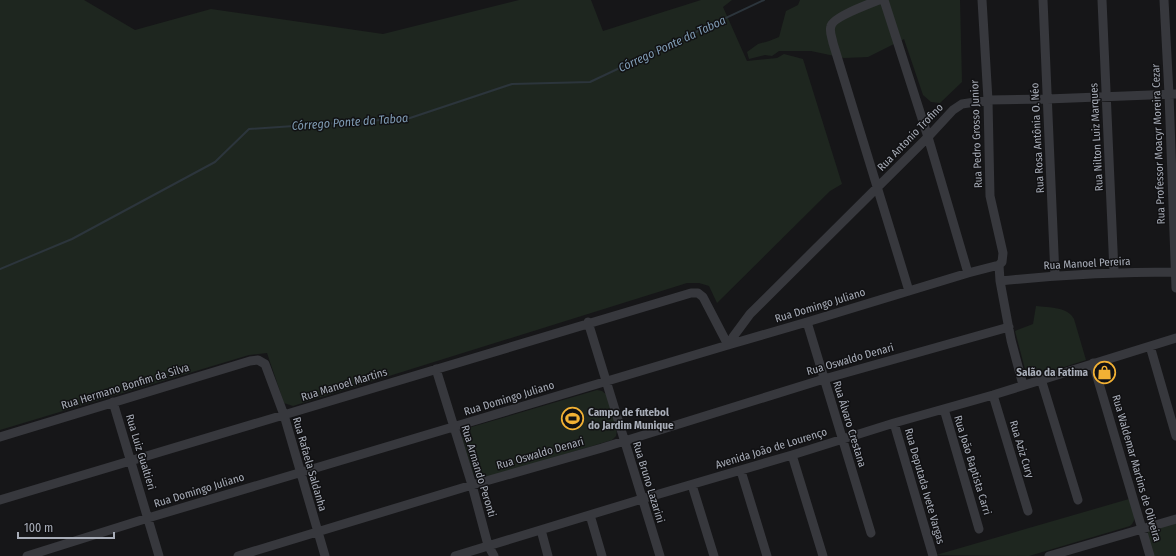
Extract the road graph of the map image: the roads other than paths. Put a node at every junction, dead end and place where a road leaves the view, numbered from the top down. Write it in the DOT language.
graph roads {
  1 [pos="878,0"];
  2 [pos="884,0"];
  3 [pos="982,0"];
  4 [pos="1043,0"];
  5 [pos="1102,0"];
  6 [pos="1164,0"];
  7 [pos="1172,94"];
  8 [pos="1107,96"];
  9 [pos="1047,99"];
  10 [pos="988,100"];
  11 [pos="928,138"];
  12 [pos="878,187"];
  13 [pos="999,265"];
  14 [pos="1114,272"];
  15 [pos="1175,272"];
  16 [pos="968,273"];
  17 [pos="1055,276"];
  18 [pos="1000,281"];
  19 [pos="1176,288"];
  20 [pos="909,291"];
  21 [pos="588,322"];
  22 [pos="807,322"];
  23 [pos="1009,327"];
  24 [pos="1176,338"];
  25 [pos="729,344"];
  26 [pos="1150,346"];
  27 [pos="258,360"];
  28 [pos="1094,363"];
  29 [pos="436,369"];
  30 [pos="824,378"];
  31 [pos="1041,379"];
  32 [pos="607,381"];
  33 [pos="1023,385"];
  34 [pos="993,395"];
  35 [pos="113,402"];
  36 [pos="944,408"];
  37 [pos="284,415"];
  38 [pos="894,423"];
  39 [pos="453,427"];
  40 [pos="1176,436"];
  41 [pos="0,437"];
  42 [pos="842,439"];
  43 [pos="624,440"];
  44 [pos="792,455"];
  45 [pos="131,460"];
  46 [pos="741,471"];
  47 [pos="300,472"];
  48 [pos="692,484"];
  49 [pos="472,485"];
  50 [pos="642,499"];
  51 [pos="0,500"];
  52 [pos="1078,500"];
  53 [pos="1028,511"];
  54 [pos="590,515"];
  55 [pos="148,518"];
  56 [pos="1176,519"];
  57 [pos="979,529"];
  58 [pos="1142,529"];
  59 [pos="541,530"];
  60 [pos="318,532"];
  61 [pos="871,534"];
  62 [pos="488,545"];
  63 [pos="27,556"];
  64 [pos="159,556"];
  65 [pos="238,556"];
  66 [pos="325,556"];
  67 [pos="455,556"];
  68 [pos="494,556"];
  69 [pos="548,556"];
  70 [pos="602,556"];
  71 [pos="660,556"];
  72 [pos="714,556"];
  73 [pos="767,556"];
  74 [pos="823,556"];
  75 [pos="934,556"];
  76 [pos="1048,556"];
  77 [pos="1150,556"];
  1 -- 12 [label="street"];
  2 -- 11 [label="street"];
  3 -- 10 [label="street, Rua Pedro Grosso Junior"];
  4 -- 9 [label="street, Rua Rosa Antônia O. Néo"];
  5 -- 8 [label="street, Rua Nilton Luiz Marques"];
  6 -- 7 [label="street, Rua Professor Moacyr Moreira Cezar"];
  7 -- 8 [label="street, Rua Antonio Trofino"];
  7 -- 15 [label="street, Rua Professor Moacyr Moreira Cezar"];
  8 -- 9 [label="street, Rua Antonio Trofino"];
  8 -- 14 [label="street, Rua Nilton Luiz Marques"];
  9 -- 10 [label="street, Rua Antonio Trofino"];
  9 -- 17 [label="street, Rua Rosa Antônia O. Néo"];
  10 -- 11 [label="street, Rua Antonio Trofino"];
  10 -- 13 [label="street, Rua Pedro Grosso Junior"];
  11 -- 12 [label="street, Rua Antonio Trofino"];
  11 -- 16 [label="street"];
  12 -- 20 [label="street"];
  12 -- 25 [label="street, Rua Antonio Trofino"];
  13 -- 16 [label="street, Rua Domingo Juliano"];
  13 -- 18 [label="street, Rua Pedro Grosso Junior"];
  14 -- 15 [label="street, Rua Manoel Pereira"];
  14 -- 17 [label="street, Rua Manoel Pereira"];
  15 -- 19 [label="street, Rua Professor Moacyr Moreira Cezar"];
  16 -- 20 [label="street, Rua Domingo Juliano"];
  17 -- 18 [label="street, Rua Manoel Pereira"];
  18 -- 23 [label="street, Rua Pedro Grosso Junior"];
  20 -- 22 [label="street, Rua Domingo Juliano"];
  21 -- 25 [label="street, Rua Manoel Martins"];
  21 -- 29 [label="street, Rua Manoel Martins"];
  21 -- 32 [label="street, Rua Bruno Lazarini"];
  22 -- 25 [label="street, Rua Domingo Juliano"];
  22 -- 30 [label="street, Rua Álvaro Crestana"];
  23 -- 30 [label="street, Rua Oswaldo Denari"];
  23 -- 33 [label="street, Rua Pedro Grosso Junior"];
  24 -- 26 [label="street, Avenida João de Lourenço"];
  25 -- 32 [label="street, Rua Domingo Juliano"];
  26 -- 28 [label="street, Avenida João de Lourenço"];
  26 -- 40 [label="street"];
  27 -- 35 [label="street, Rua Hermano Bonfim da Silva"];
  27 -- 37 [label="street, Rua Rafaela Saldanha"];
  28 -- 31 [label="street, Avenida João de Lourenço"];
  28 -- 58 [label="street, Rua Waldemar Martins de Oliveira"];
  29 -- 37 [label="street, Rua Manoel Martins"];
  29 -- 39 [label="street, Rua Armando Peronti"];
  30 -- 42 [label="street, Rua Álvaro Crestana"];
  30 -- 43 [label="street, Rua Oswaldo Denari"];
  31 -- 33 [label="street, Avenida João de Lourenço"];
  31 -- 52 [label="street"];
  32 -- 39 [label="street, Rua Domingo Juliano"];
  32 -- 43 [label="street, Rua Bruno Lazarini"];
  33 -- 34 [label="street, Avenida João de Lourenço"];
  34 -- 36 [label="street, Avenida João de Lourenço"];
  34 -- 53 [label="street, Rua Aziz Cury"];
  35 -- 41 [label="street, Rua Hermano Bonfim da Silva"];
  35 -- 45 [label="street, Rua Luiz Gualtieri"];
  36 -- 38 [label="street, Avenida João de Lourenço"];
  36 -- 57 [label="street, Rua João Baptista Carri"];
  37 -- 45 [label="street, Rua Manoel Martins"];
  37 -- 47 [label="street, Rua Rafaela Saldanha"];
  38 -- 42 [label="street, Avenida João de Lourenço"];
  38 -- 75 [label="street, Rua Deputada Ivete Vargas"];
  39 -- 47 [label="street, Rua Domingo Juliano"];
  39 -- 49 [label="street, Rua Armando Peronti"];
  42 -- 44 [label="street, Avenida João de Lourenço"];
  42 -- 61 [label="street, Rua Álvaro Crestana"];
  43 -- 49 [label="street, Rua Oswaldo Denari"];
  43 -- 50 [label="street, Rua Bruno Lazarini"];
  44 -- 46 [label="street, Avenida João de Lourenço"];
  44 -- 74 [label="street"];
  45 -- 51 [label="street, Rua Manoel Martins"];
  45 -- 55 [label="street, Rua Luiz Gualtieri"];
  46 -- 48 [label="street, Avenida João de Lourenço"];
  46 -- 73 [label="street"];
  47 -- 55 [label="street, Rua Domingo Juliano"];
  47 -- 60 [label="street, Rua Rafaela Saldanha"];
  48 -- 50 [label="street, Avenida João de Lourenço"];
  48 -- 72 [label="street"];
  49 -- 60 [label="street, Rua Oswaldo Denari"];
  49 -- 62 [label="street, Rua Armando Peronti"];
  50 -- 54 [label="street, Avenida João de Lourenço"];
  50 -- 71 [label="street, Rua Bruno Lazarini"];
  54 -- 59 [label="street, Avenida João de Lourenço"];
  54 -- 70 [label="street"];
  55 -- 63 [label="street, Rua Domingo Juliano"];
  55 -- 64 [label="street, Rua Luiz Gualtieri"];
  56 -- 58 [label="street"];
  58 -- 76 [label="street"];
  58 -- 77 [label="street, Rua Waldemar Martins de Oliveira"];
  59 -- 62 [label="street, Avenida João de Lourenço"];
  59 -- 69 [label="street"];
  60 -- 65 [label="street, Rua Oswaldo Denari"];
  60 -- 66 [label="street, Rua Rafaela Saldanha"];
  62 -- 67 [label="street, Avenida João de Lourenço"];
  62 -- 68 [label="street, Rua Armando Peronti"];
}
